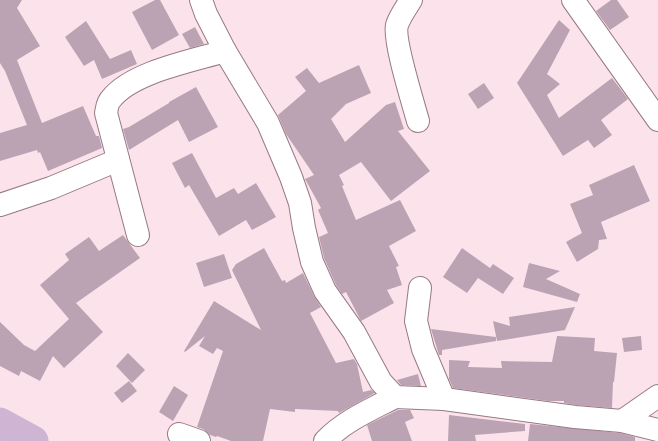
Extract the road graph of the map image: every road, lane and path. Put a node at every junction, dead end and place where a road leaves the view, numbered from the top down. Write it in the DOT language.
graph roads {
  1 [pos="201,0"];
  2 [pos="411,0"];
  3 [pos="573,0"];
  4 [pos="225,51"];
  5 [pos="658,120"];
  6 [pos="418,122"];
  7 [pos="118,160"];
  8 [pos="0,205"];
  9 [pos="138,235"];
  10 [pos="420,288"];
  11 [pos="658,396"];
  12 [pos="395,397"];
  13 [pos="444,399"];
  14 [pos="622,420"];
  15 [pos="658,430"];
  16 [pos="179,434"];
  17 [pos="199,441"];
  18 [pos="324,441"];
  1 -- 4 [label="street"];
  2 -- 6 [label="street"];
  3 -- 5 [label="street"];
  4 -- 7 [label="street"];
  4 -- 12 [label="street"];
  7 -- 8 [label="street"];
  7 -- 9 [label="street"];
  10 -- 13 [label="street"];
  11 -- 14 [label="street"];
  12 -- 13 [label="street"];
  12 -- 18 [label="street"];
  13 -- 14 [label="street"];
  14 -- 15 [label="street"];
  16 -- 17 [label="street"];
}
